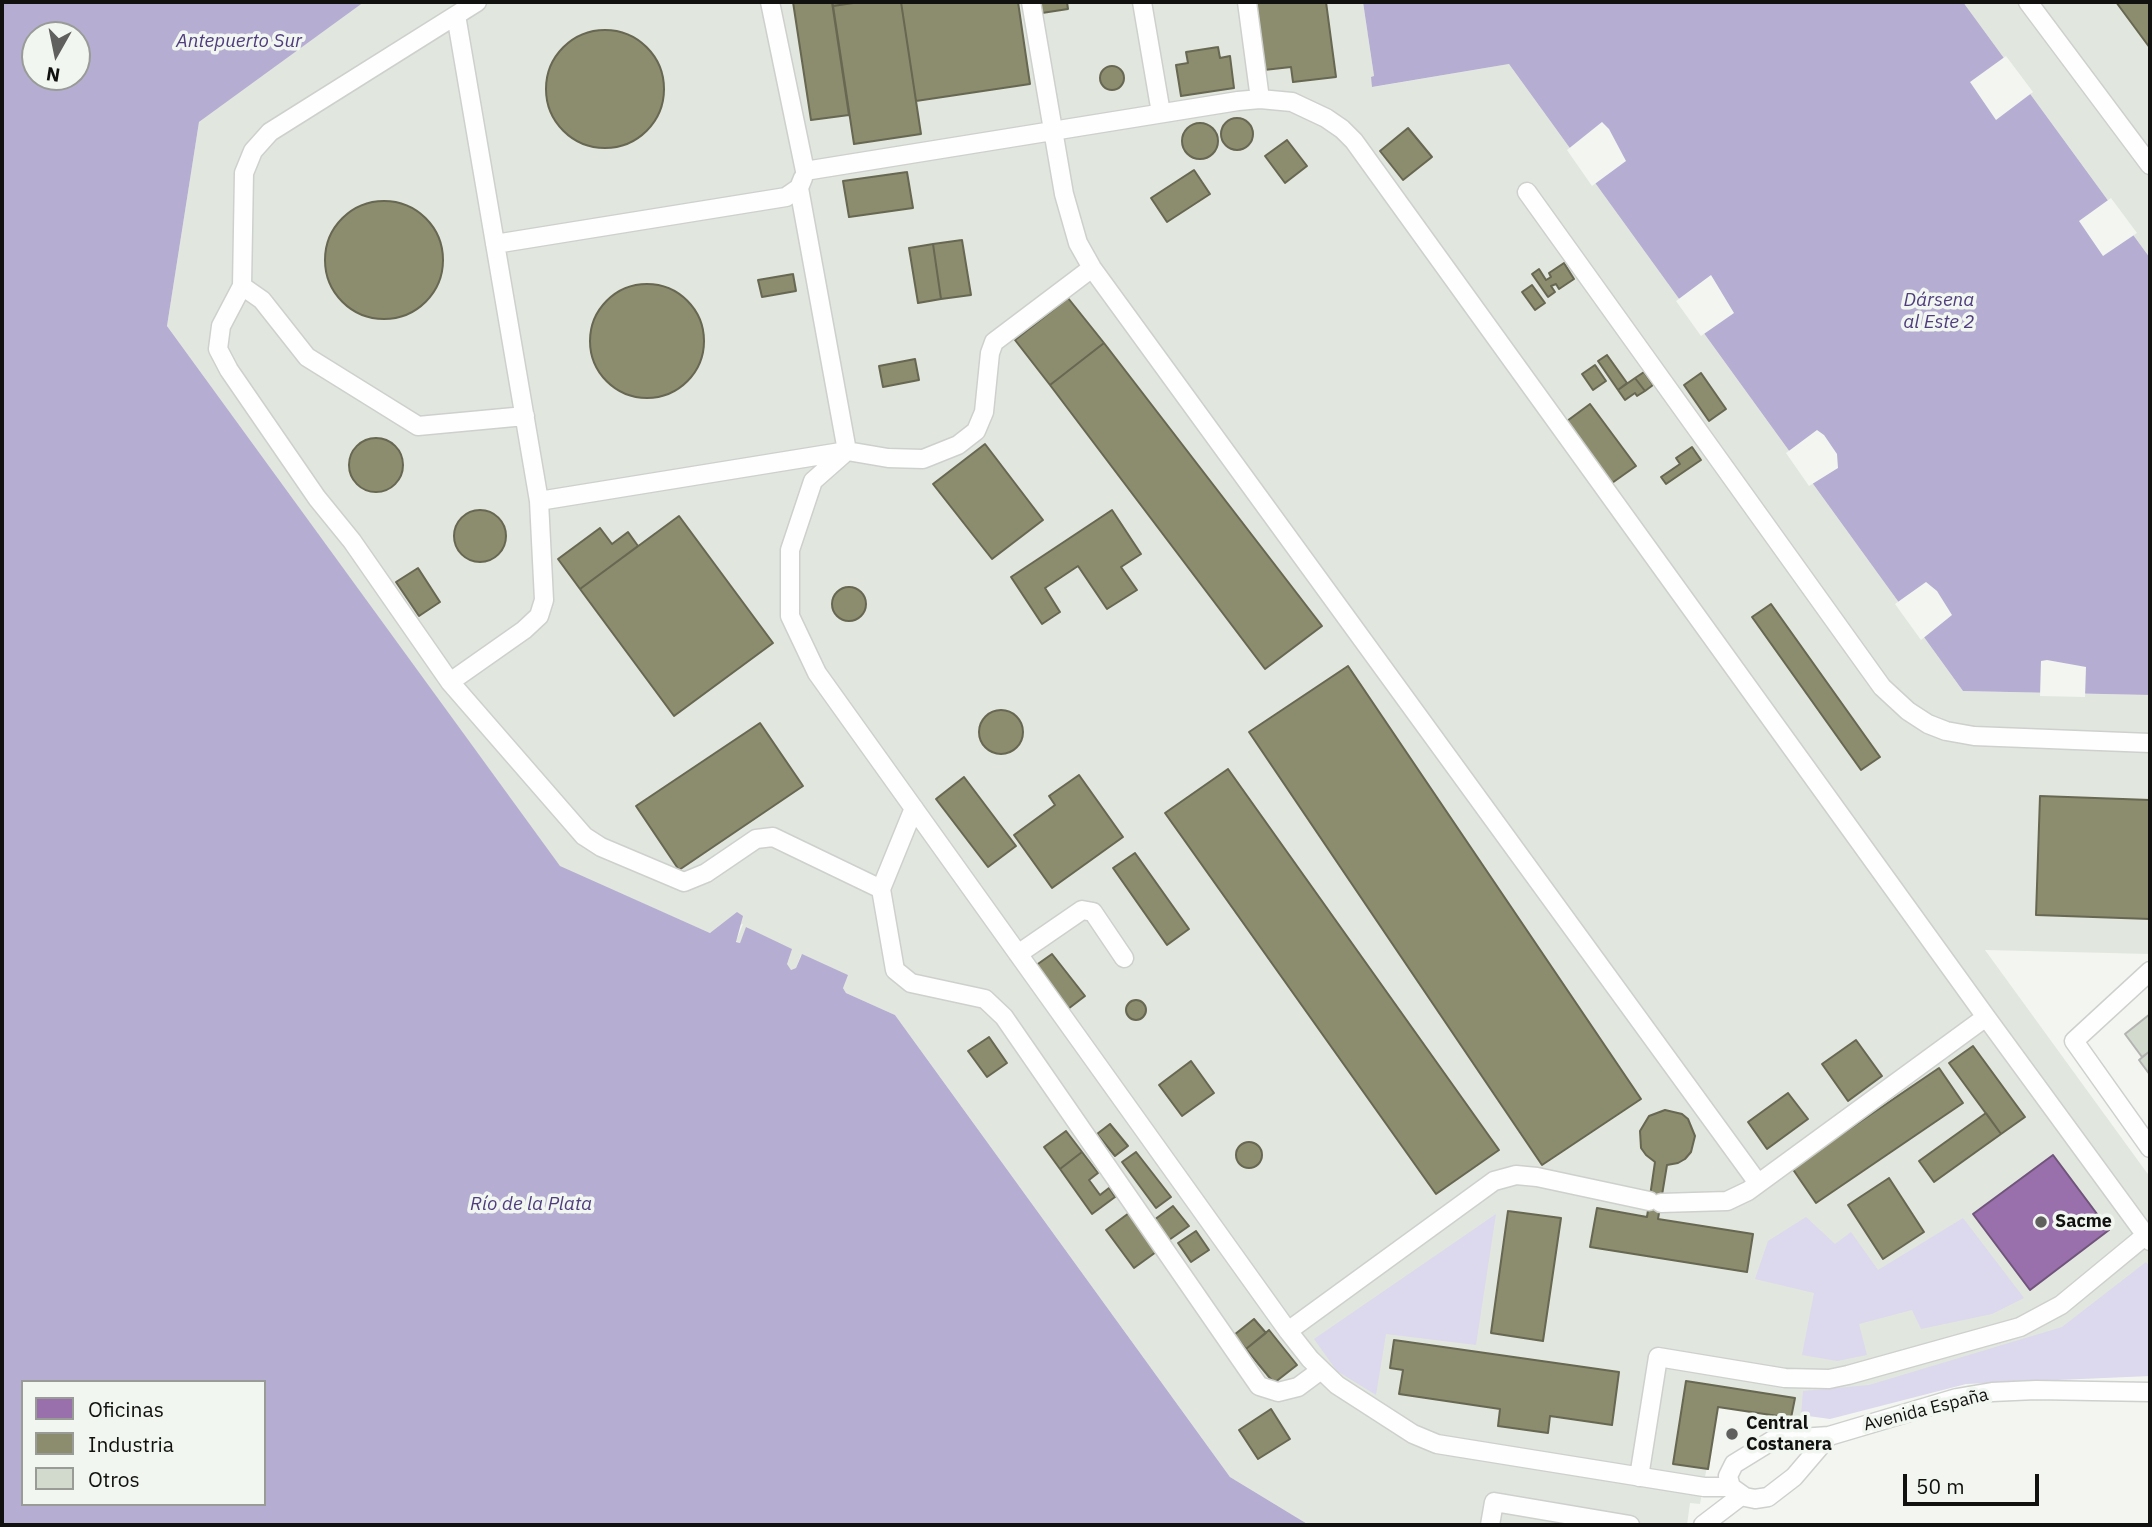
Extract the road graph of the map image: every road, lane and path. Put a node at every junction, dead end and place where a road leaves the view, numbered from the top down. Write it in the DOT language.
graph roads {
  1 [pos="477,2"];
  2 [pos="770,2"];
  3 [pos="1031,2"];
  4 [pos="1142,2"];
  5 [pos="1247,2"];
  6 [pos="2028,2"];
  7 [pos="456,15"];
  8 [pos="1260,99"];
  9 [pos="1161,113"];
  10 [pos="1052,131"];
  11 [pos="2150,165"];
  12 [pos="802,179"];
  13 [pos="1527,192"];
  14 [pos="495,244"];
  15 [pos="1092,268"];
  16 [pos="242,286"];
  17 [pos="525,415"];
  18 [pos="847,451"];
  19 [pos="539,501"];
  20 [pos="450,682"];
  21 [pos="2150,743"];
  22 [pos="914,808"];
  23 [pos="881,889"];
  24 [pos="1018,954"];
  25 [pos="1124,958"];
  26 [pos="2150,971"];
  27 [pos="1986,1017"];
  28 [pos="2150,1148"];
  29 [pos="1758,1183"];
  30 [pos="2148,1238"];
  31 [pos="1288,1331"];
  32 [pos="1321,1370"];
  33 [pos="2150,1392"];
  34 [pos="1829,1436"];
  35 [pos="1639,1477"];
  36 [pos="1736,1492"];
  37 [pos="1490,1525"];
  38 [pos="1630,1525"];
  39 [pos="1703,1525"];
  1 -- 7 [label="street"];
  2 -- 12 [label="street"];
  3 -- 10 [label="street"];
  4 -- 9 [label="street"];
  5 -- 8 [label="street"];
  6 -- 11 [label="street"];
  7 -- 14 [label="street"];
  7 -- 16 [label="street"];
  8 -- 9 [label="street"];
  8 -- 27 [label="street"];
  9 -- 10 [label="street"];
  10 -- 12 [label="street"];
  10 -- 15 [label="street"];
  12 -- 14 [label="street"];
  12 -- 18 [label="street"];
  13 -- 21 [label="street"];
  14 -- 17 [label="street"];
  15 -- 18 [label="street"];
  15 -- 29 [label="street"];
  16 -- 17 [label="street"];
  16 -- 20 [label="street"];
  17 -- 19 [label="street"];
  18 -- 19 [label="street"];
  18 -- 22 [label="street"];
  19 -- 20 [label="street"];
  20 -- 23 [label="street"];
  22 -- 23 [label="street"];
  22 -- 24 [label="street"];
  23 -- 32 [label="street"];
  24 -- 25 [label="street"];
  24 -- 31 [label="street"];
  26 -- 28 [label="street"];
  27 -- 29 [label="street"];
  27 -- 30 [label="street"];
  29 -- 31 [label="street"];
  30 -- 35 [label="street"];
  31 -- 32 [label="street"];
  32 -- 35 [label="street"];
  33 -- 34 [label="street, Avenida España"];
  34 -- 36 [label="street"];
  34 -- 36 [label="street, Avenida España"];
  35 -- 36 [label="street"];
  36 -- 39 [label="street"];
  37 -- 38 [label="street"];
}
